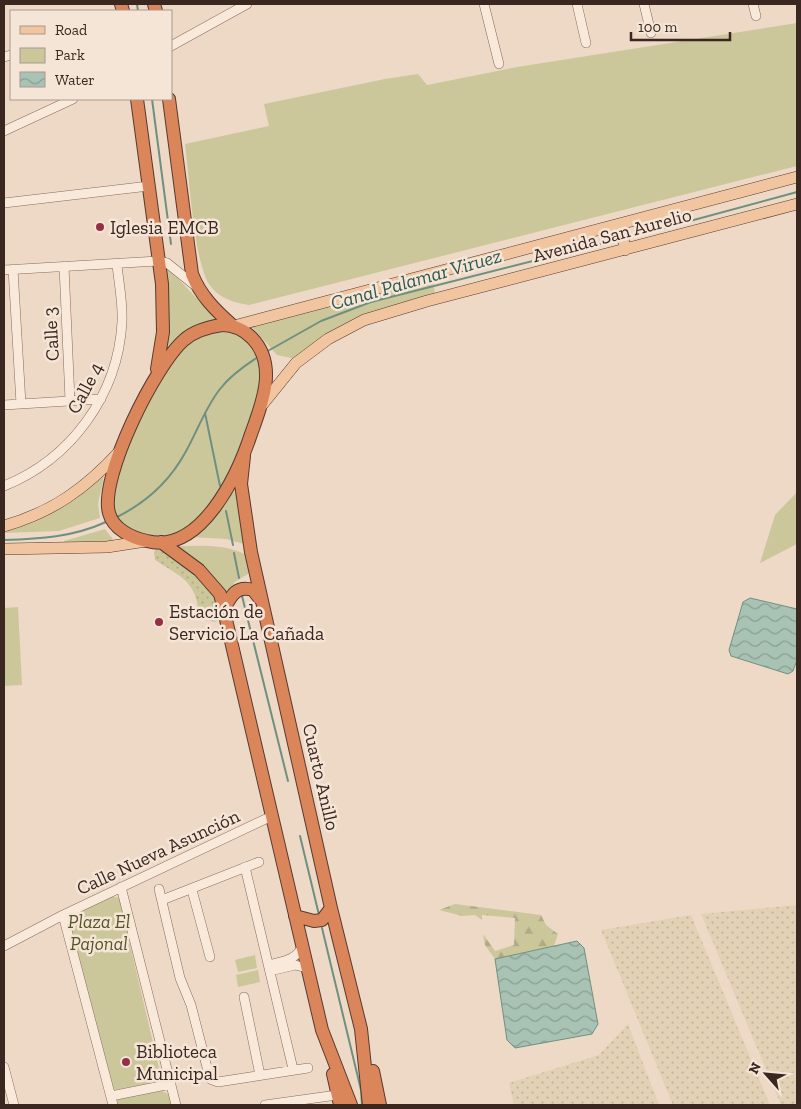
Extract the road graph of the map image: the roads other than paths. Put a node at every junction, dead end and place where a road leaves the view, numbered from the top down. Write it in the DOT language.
graph roads {
  1 [pos="246,4"];
  2 [pos="484,4"];
  3 [pos="577,4"];
  4 [pos="644,4"];
  5 [pos="753,4"];
  6 [pos="756,16"];
  7 [pos="651,33"];
  8 [pos="586,43"];
  9 [pos="172,45"];
  10 [pos="499,64"];
  11 [pos="71,100"];
  12 [pos="137,100"];
  13 [pos="169,100"];
  14 [pos="4,131"];
  15 [pos="797,177"];
  16 [pos="149,186"];
  17 [pos="4,203"];
  18 [pos="797,204"];
  19 [pos="621,228"];
  20 [pos="625,247"];
  21 [pos="158,261"];
  22 [pos="117,265"];
  23 [pos="64,271"];
  24 [pos="10,272"];
  25 [pos="197,287"];
  26 [pos="233,326"];
  27 [pos="155,378"];
  28 [pos="101,399"];
  29 [pos="70,400"];
  30 [pos="20,404"];
  31 [pos="262,404"];
  32 [pos="4,406"];
  33 [pos="120,451"];
  34 [pos="244,456"];
  35 [pos="4,486"];
  36 [pos="4,526"];
  37 [pos="146,541"];
  38 [pos="160,542"];
  39 [pos="4,549"];
  40 [pos="260,599"];
  41 [pos="224,609"];
  42 [pos="272,816"];
  43 [pos="259,862"];
  44 [pos="246,867"];
  45 [pos="121,887"];
  46 [pos="159,889"];
  47 [pos="192,890"];
  48 [pos="162,900"];
  49 [pos="331,908"];
  50 [pos="63,915"];
  51 [pos="295,916"];
  52 [pos="4,946"];
  53 [pos="303,946"];
  54 [pos="210,956"];
  55 [pos="269,968"];
  56 [pos="309,972"];
  57 [pos="244,998"];
  58 [pos="361,1029"];
  59 [pos="322,1030"];
  60 [pos="4,1067"];
  61 [pos="308,1068"];
  62 [pos="294,1069"];
  63 [pos="260,1075"];
  64 [pos="171,1084"];
  65 [pos="338,1100"];
  66 [pos="110,1103"];
  67 [pos="14,1105"];
  68 [pos="176,1105"];
  69 [pos="265,1105"];
  70 [pos="351,1105"];
  71 [pos="369,1105"];
  72 [pos="380,1105"];
  1 -- 9 [label="street"];
  2 -- 10 [label="street"];
  3 -- 8 [label="street"];
  4 -- 7 [label="street"];
  5 -- 6 [label="street"];
  11 -- 14 [label="street"];
  12 -- 16 [label="highway"];
  13 -- 25 [label="highway"];
  15 -- 19 [label="main road, Avenida San Aurelio"];
  16 -- 17 [label="street"];
  16 -- 21 [label="highway"];
  18 -- 20 [label="main road, Avenida San Aurelio"];
  19 -- 20 [label="main road"];
  19 -- 26 [label="main road, Avenida San Aurelio"];
  20 -- 31 [label="main road, Avenida San Aurelio"];
  21 -- 22 [label="street"];
  21 -- 25 [label="street"];
  21 -- 27 [label="highway"];
  22 -- 23 [label="street"];
  22 -- 28 [label="street, Calle 4"];
  23 -- 24 [label="street"];
  23 -- 29 [label="street, Calle 3"];
  24 -- 30 [label="street"];
  25 -- 26 [label="highway"];
  26 -- 27 [label="highway"];
  26 -- 31 [label="highway"];
  27 -- 33 [label="highway"];
  28 -- 29 [label="street"];
  28 -- 35 [label="street, Calle 4"];
  29 -- 30 [label="street"];
  30 -- 32 [label="street"];
  31 -- 34 [label="highway"];
  33 -- 36 [label="main road"];
  33 -- 37 [label="highway"];
  34 -- 38 [label="highway"];
  34 -- 40 [label="highway, Cuarto Anillo"];
  37 -- 38 [label="highway"];
  37 -- 39 [label="main road"];
  38 -- 41 [label="highway"];
  40 -- 41 [label="highway"];
  40 -- 49 [label="highway, Cuarto Anillo"];
  41 -- 42 [label="highway"];
  42 -- 45 [label="street, Calle Nueva Asunción"];
  42 -- 51 [label="highway"];
  43 -- 44 [label="street"];
  44 -- 47 [label="street"];
  44 -- 55 [label="street"];
  45 -- 50 [label="street, Calle Nueva Asunción"];
  45 -- 64 [label="street"];
  46 -- 48 [label="street"];
  47 -- 48 [label="street"];
  47 -- 54 [label="street"];
  48 -- 63 [label="street"];
  49 -- 51 [label="highway"];
  49 -- 58 [label="highway, Cuarto Anillo"];
  50 -- 52 [label="street, Calle Nueva Asunción"];
  50 -- 66 [label="street"];
  51 -- 53 [label="highway"];
  53 -- 55 [label="street"];
  53 -- 56 [label="highway"];
  55 -- 56 [label="street"];
  55 -- 62 [label="street"];
  56 -- 59 [label="highway"];
  57 -- 63 [label="street"];
  58 -- 71 [label="highway, Cuarto Anillo"];
  58 -- 72 [label="highway"];
  59 -- 65 [label="highway"];
  59 -- 70 [label="highway"];
  60 -- 67 [label="street"];
  61 -- 62 [label="street"];
  62 -- 63 [label="street"];
  64 -- 66 [label="street"];
  64 -- 68 [label="street"];
  65 -- 69 [label="street"];
}
